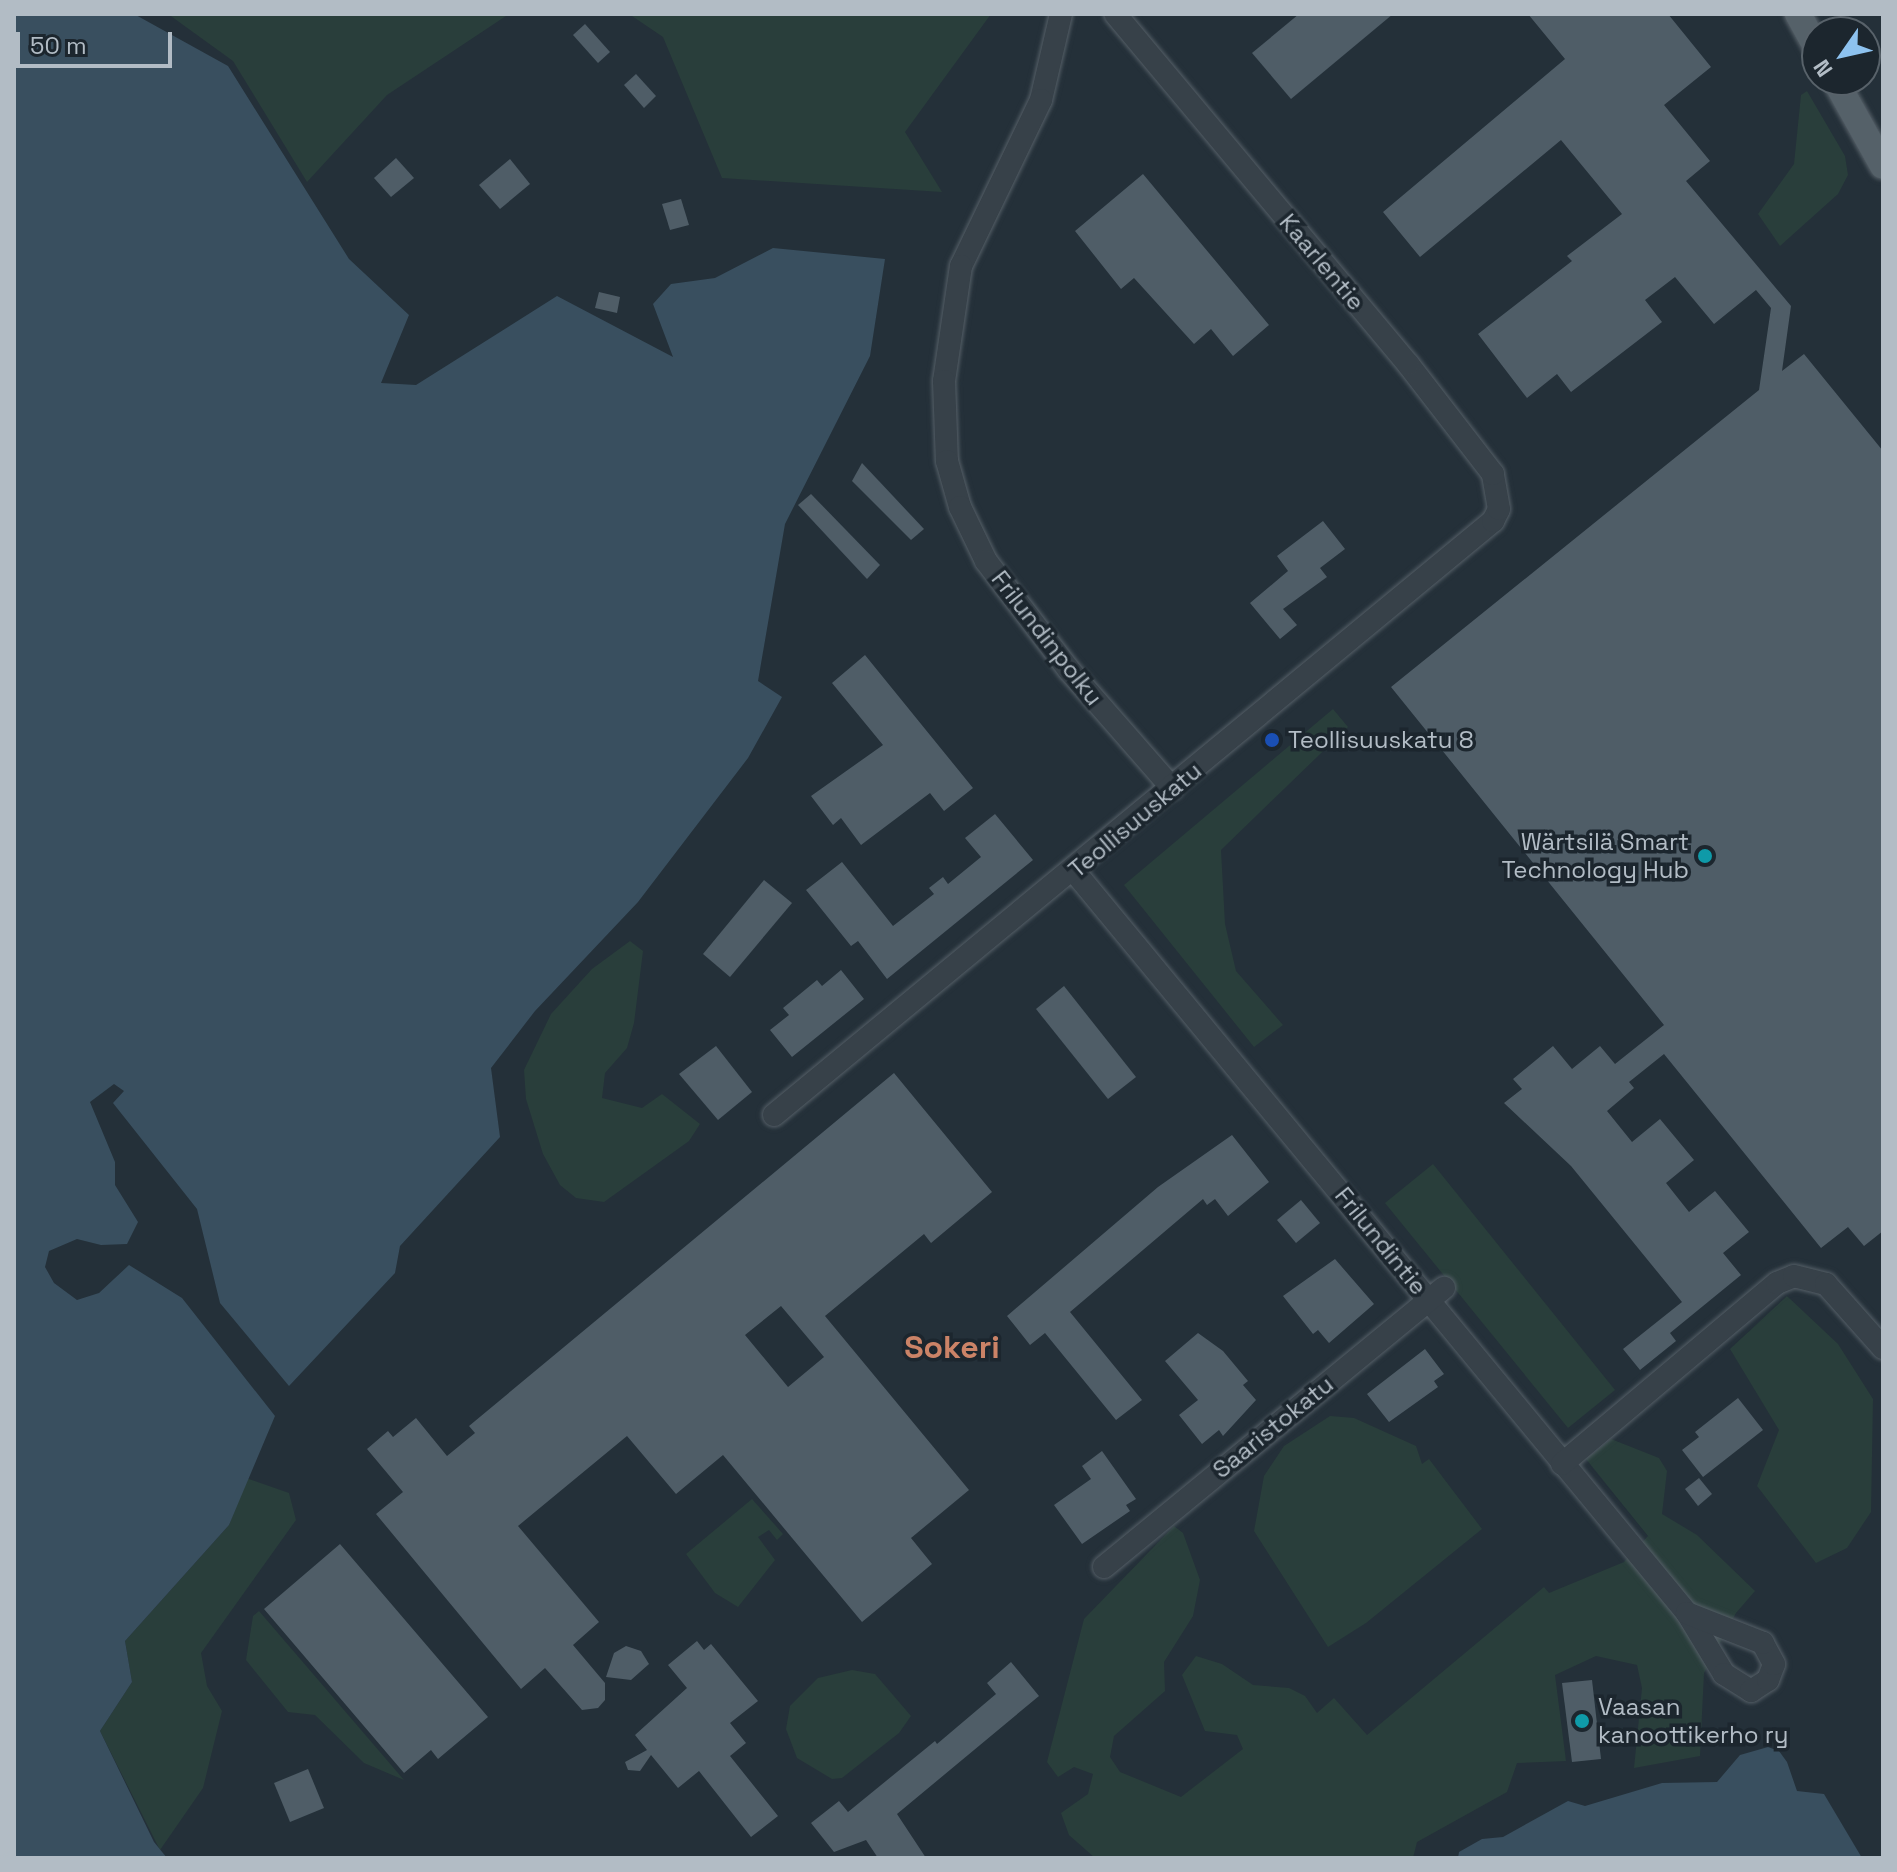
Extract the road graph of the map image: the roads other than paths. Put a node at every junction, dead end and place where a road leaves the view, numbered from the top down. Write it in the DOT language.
graph roads {
  1 [pos="1061,14"];
  2 [pos="1115,14"];
  3 [pos="1844,96"];
  4 [pos="1883,166"];
  5 [pos="1493,521"];
  6 [pos="1172,788"];
  7 [pos="1074,871"];
  8 [pos="774,1115"];
  9 [pos="1436,1294"];
  10 [pos="1883,1348"];
  11 [pos="1562,1464"];
  12 [pos="1104,1567"];
  13 [pos="1687,1613"];
  1 -- 6 [label="street, Frilundinpolku"];
  2 -- 5 [label="street, Kaarlentie"];
  3 -- 4 [label="main road"];
  5 -- 6 [label="street, Teollisuuskatu"];
  6 -- 7 [label="street, Teollisuuskatu"];
  7 -- 8 [label="street, Teollisuuskatu"];
  7 -- 9 [label="street, Frilundintie"];
  9 -- 11 [label="street, Frilundintie"];
  9 -- 12 [label="street, Saaristokatu"];
  10 -- 11 [label="street"];
  11 -- 13 [label="street, Frilundintie"];
}
